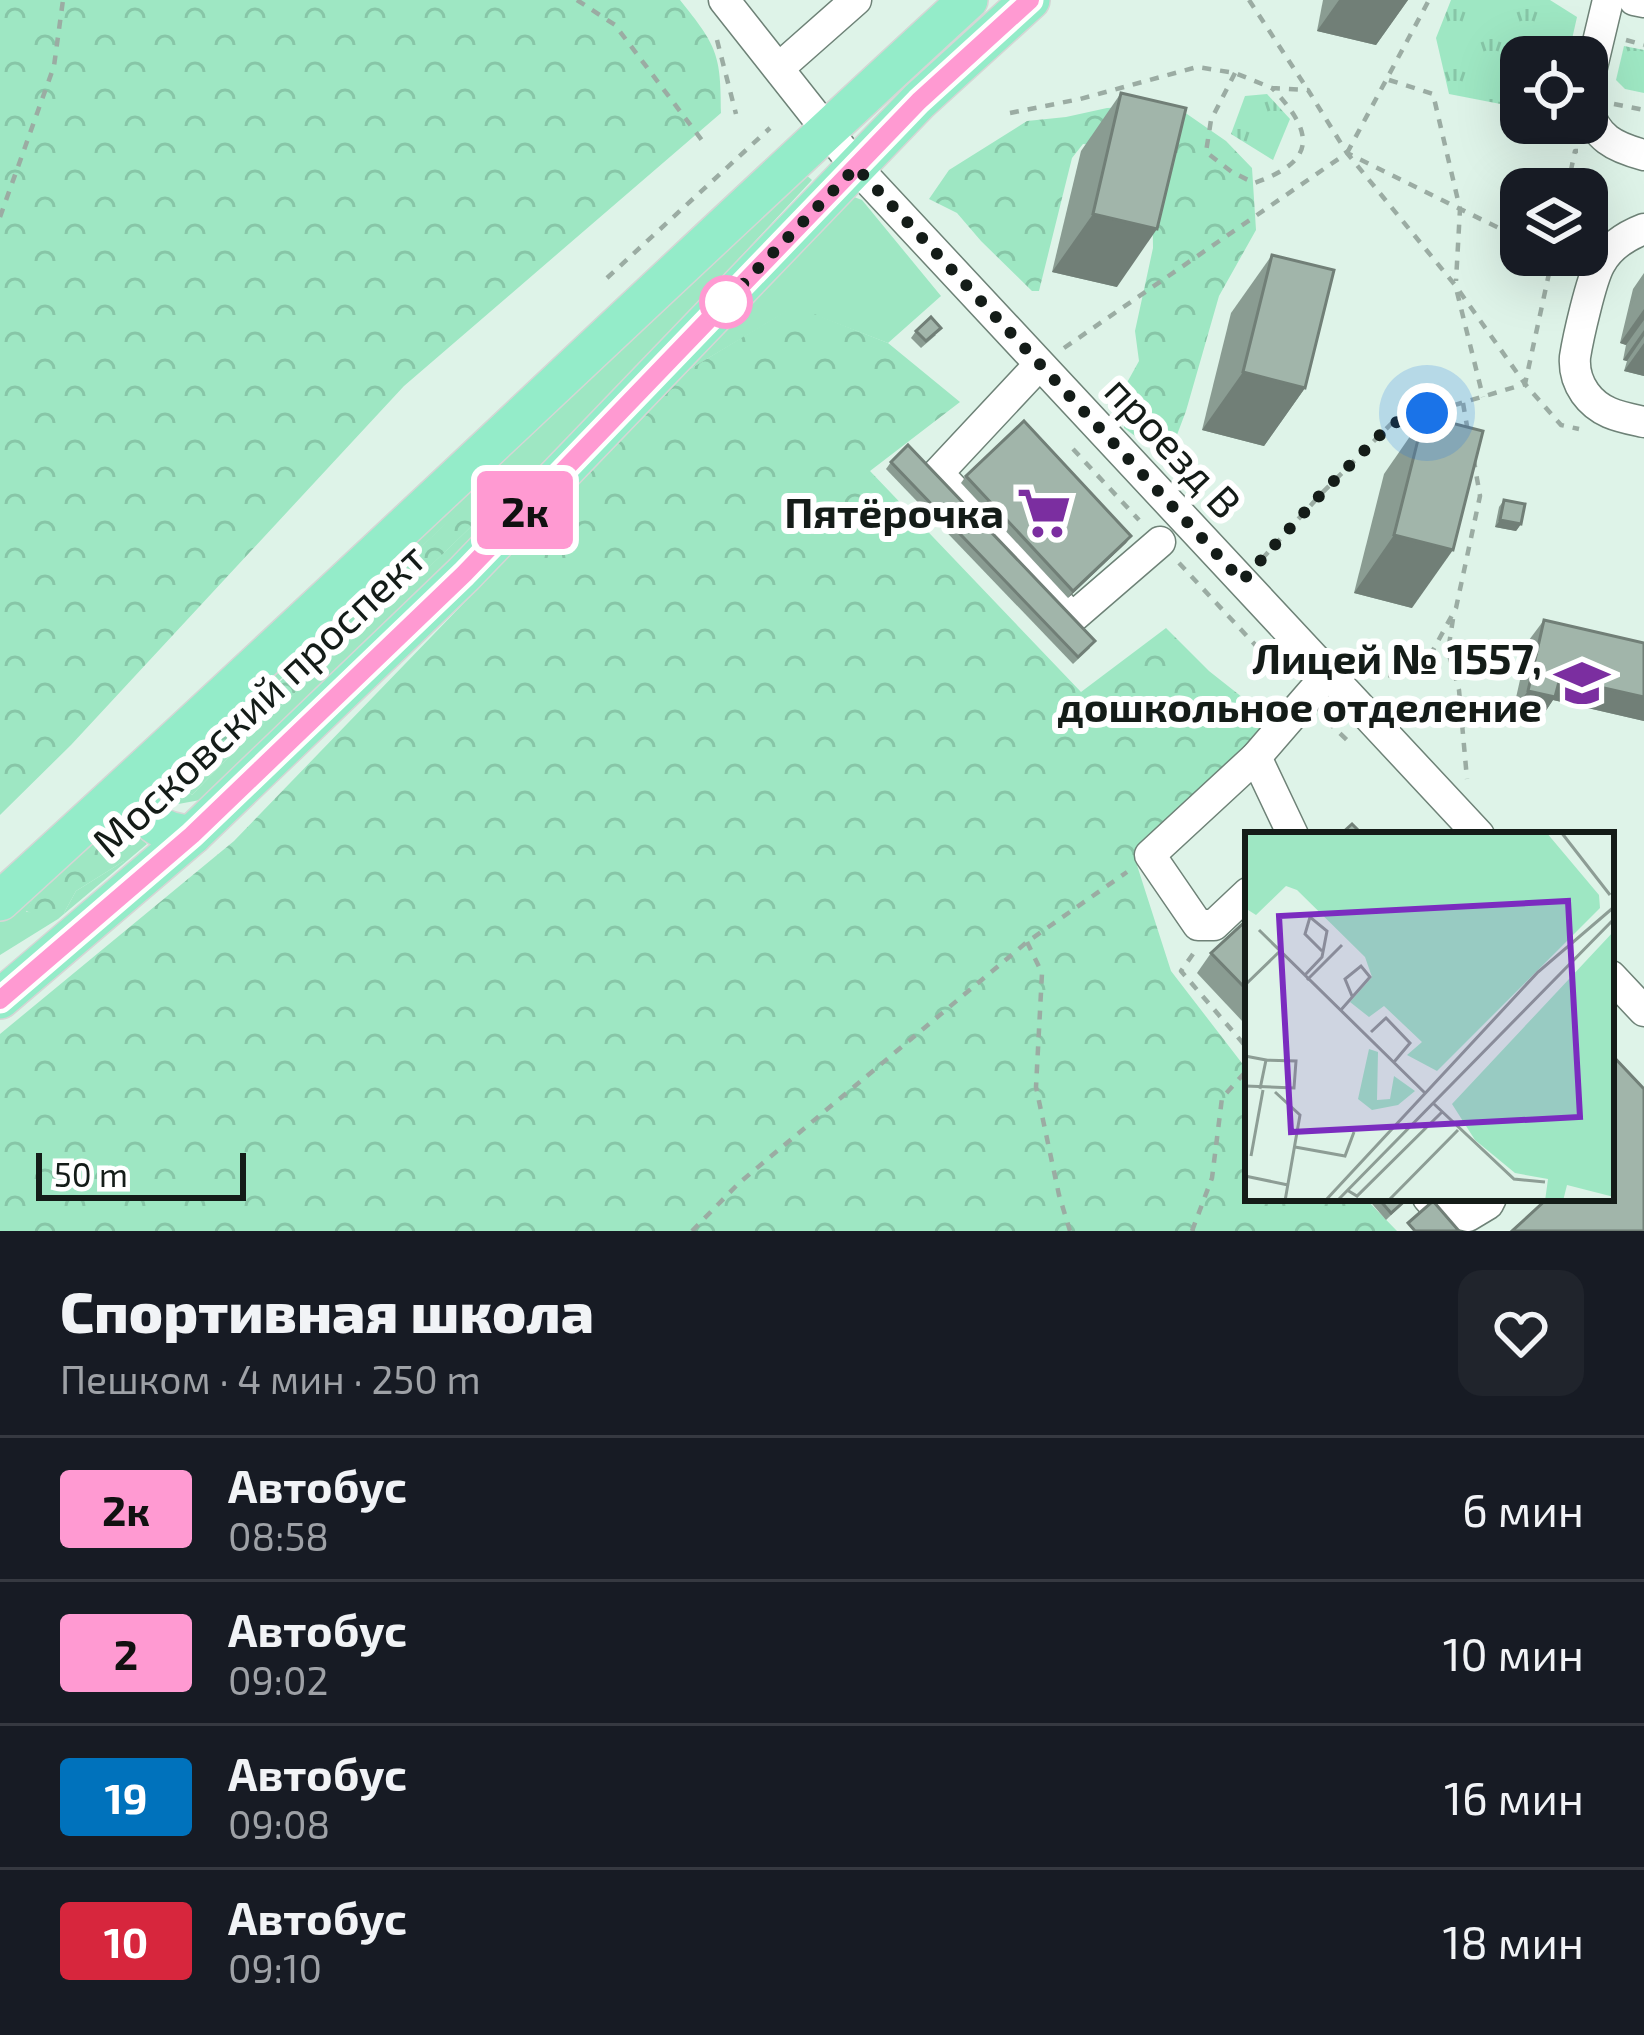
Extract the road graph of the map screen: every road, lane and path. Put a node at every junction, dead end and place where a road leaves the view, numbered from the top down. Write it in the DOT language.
graph roads {
  1 [pos="63,0"];
  2 [pos="577,0"];
  3 [pos="856,0"];
  4 [pos="968,0"];
  5 [pos="1030,0"];
  6 [pos="1249,0"];
  7 [pos="1429,0"];
  8 [pos="1608,0"];
  9 [pos="1634,0"];
  10 [pos="1644,2"];
  11 [pos="718,11"];
  12 [pos="1599,36"];
  13 [pos="779,68"];
  14 [pos="1235,73"];
  15 [pos="1389,80"];
  16 [pos="1272,88"];
  17 [pos="1308,90"];
  18 [pos="1010,112"];
  19 [pos="736,114"];
  20 [pos="770,128"];
  21 [pos="827,129"];
  22 [pos="1608,141"];
  23 [pos="704,143"];
  24 [pos="1347,153"];
  25 [pos="1644,155"];
  26 [pos="856,167"];
  27 [pos="1460,209"];
  28 [pos="0,217"];
  29 [pos="1500,229"];
  30 [pos="1644,229"];
  31 [pos="1548,276"];
  32 [pos="608,278"];
  33 [pos="1455,285"];
  34 [pos="1040,365"];
  35 [pos="1525,384"];
  36 [pos="1483,397"];
  37 [pos="1463,403"];
  38 [pos="1644,422"];
  39 [pos="1561,425"];
  40 [pos="1073,448"];
  41 [pos="1160,542"];
  42 [pos="1242,581"];
  43 [pos="1453,619"];
  44 [pos="1327,674"];
  45 [pos="1305,700"];
  46 [pos="1353,746"];
  47 [pos="1256,757"];
  48 [pos="134,780"];
  49 [pos="1468,790"];
  50 [pos="1292,832"];
  51 [pos="1476,832"];
  52 [pos="192,835"];
  53 [pos="1150,856"];
  54 [pos="1245,896"];
  55 [pos="0,901"];
  56 [pos="1214,925"];
  57 [pos="1027,943"];
  58 [pos="1614,979"];
  59 [pos="0,1000"];
  60 [pos="1644,1012"];
  61 [pos="1245,1046"];
  62 [pos="1245,1072"];
  63 [pos="1431,1201"];
  64 [pos="1490,1201"];
  65 [pos="692,1231"];
  66 [pos="1070,1231"];
  67 [pos="1192,1231"];
  1 -- 28 [label="path"];
  2 -- 23 [label="path"];
  3 -- 13 [label="lane"];
  4 -- 21 [label="main road, Московский проспект"];
  5 -- 26 [label="main road, Московский проспект"];
  6 -- 17 [label="path"];
  7 -- 24 [label="path"];
  8 -- 12 [label="lane"];
  9 -- 10 [label="lane"];
  11 -- 13 [label="lane, проезд B"];
  11 -- 19 [label="path"];
  13 -- 21 [label="lane, проезд B"];
  14 -- 16 [label="path"];
  14 -- 16 [label="path"];
  14 -- 18 [label="path"];
  15 -- 27 [label="path"];
  16 -- 17 [label="path"];
  17 -- 24 [label="path"];
  20 -- 32 [label="path"];
  21 -- 26 [label="lane, проезд B"];
  21 -- 48 [label="main road, Московский проспект"];
  22 -- 25 [label="lane"];
  24 -- 27 [label="path"];
  24 -- 33 [label="path"];
  24 -- 34 [label="path"];
  26 -- 34 [label="lane, проезд B"];
  26 -- 52 [label="main road, Московский проспект"];
  27 -- 29 [label="path"];
  27 -- 33 [label="path"];
  30 -- 38 [label="lane"];
  31 -- 35 [label="path"];
  33 -- 35 [label="path"];
  33 -- 36 [label="path"];
  34 -- 41 [label="lane"];
  34 -- 42 [label="lane, проезд B"];
  35 -- 36 [label="path"];
  35 -- 39 [label="path"];
  36 -- 37 [label="path"];
  37 -- 42 [label="path"];
  37 -- 44 [label="path"];
  40 -- 41 [label="path"];
  41 -- 45 [label="path"];
  42 -- 44 [label="lane, проезд B"];
  43 -- 49 [label="path"];
  44 -- 45 [label="lane"];
  44 -- 51 [label="lane, проезд B"];
  45 -- 46 [label="path"];
  45 -- 47 [label="lane"];
  47 -- 50 [label="lane"];
  47 -- 53 [label="lane"];
  48 -- 52 [label="main road"];
  48 -- 55 [label="main road, Московский проспект"];
  52 -- 59 [label="main road, Московский проспект"];
  53 -- 56 [label="lane"];
  53 -- 57 [label="path"];
  54 -- 56 [label="lane"];
  56 -- 61 [label="path"];
  57 -- 65 [label="path"];
  57 -- 66 [label="path"];
  58 -- 60 [label="lane"];
  62 -- 67 [label="path"];
  63 -- 64 [label="lane"];
}
